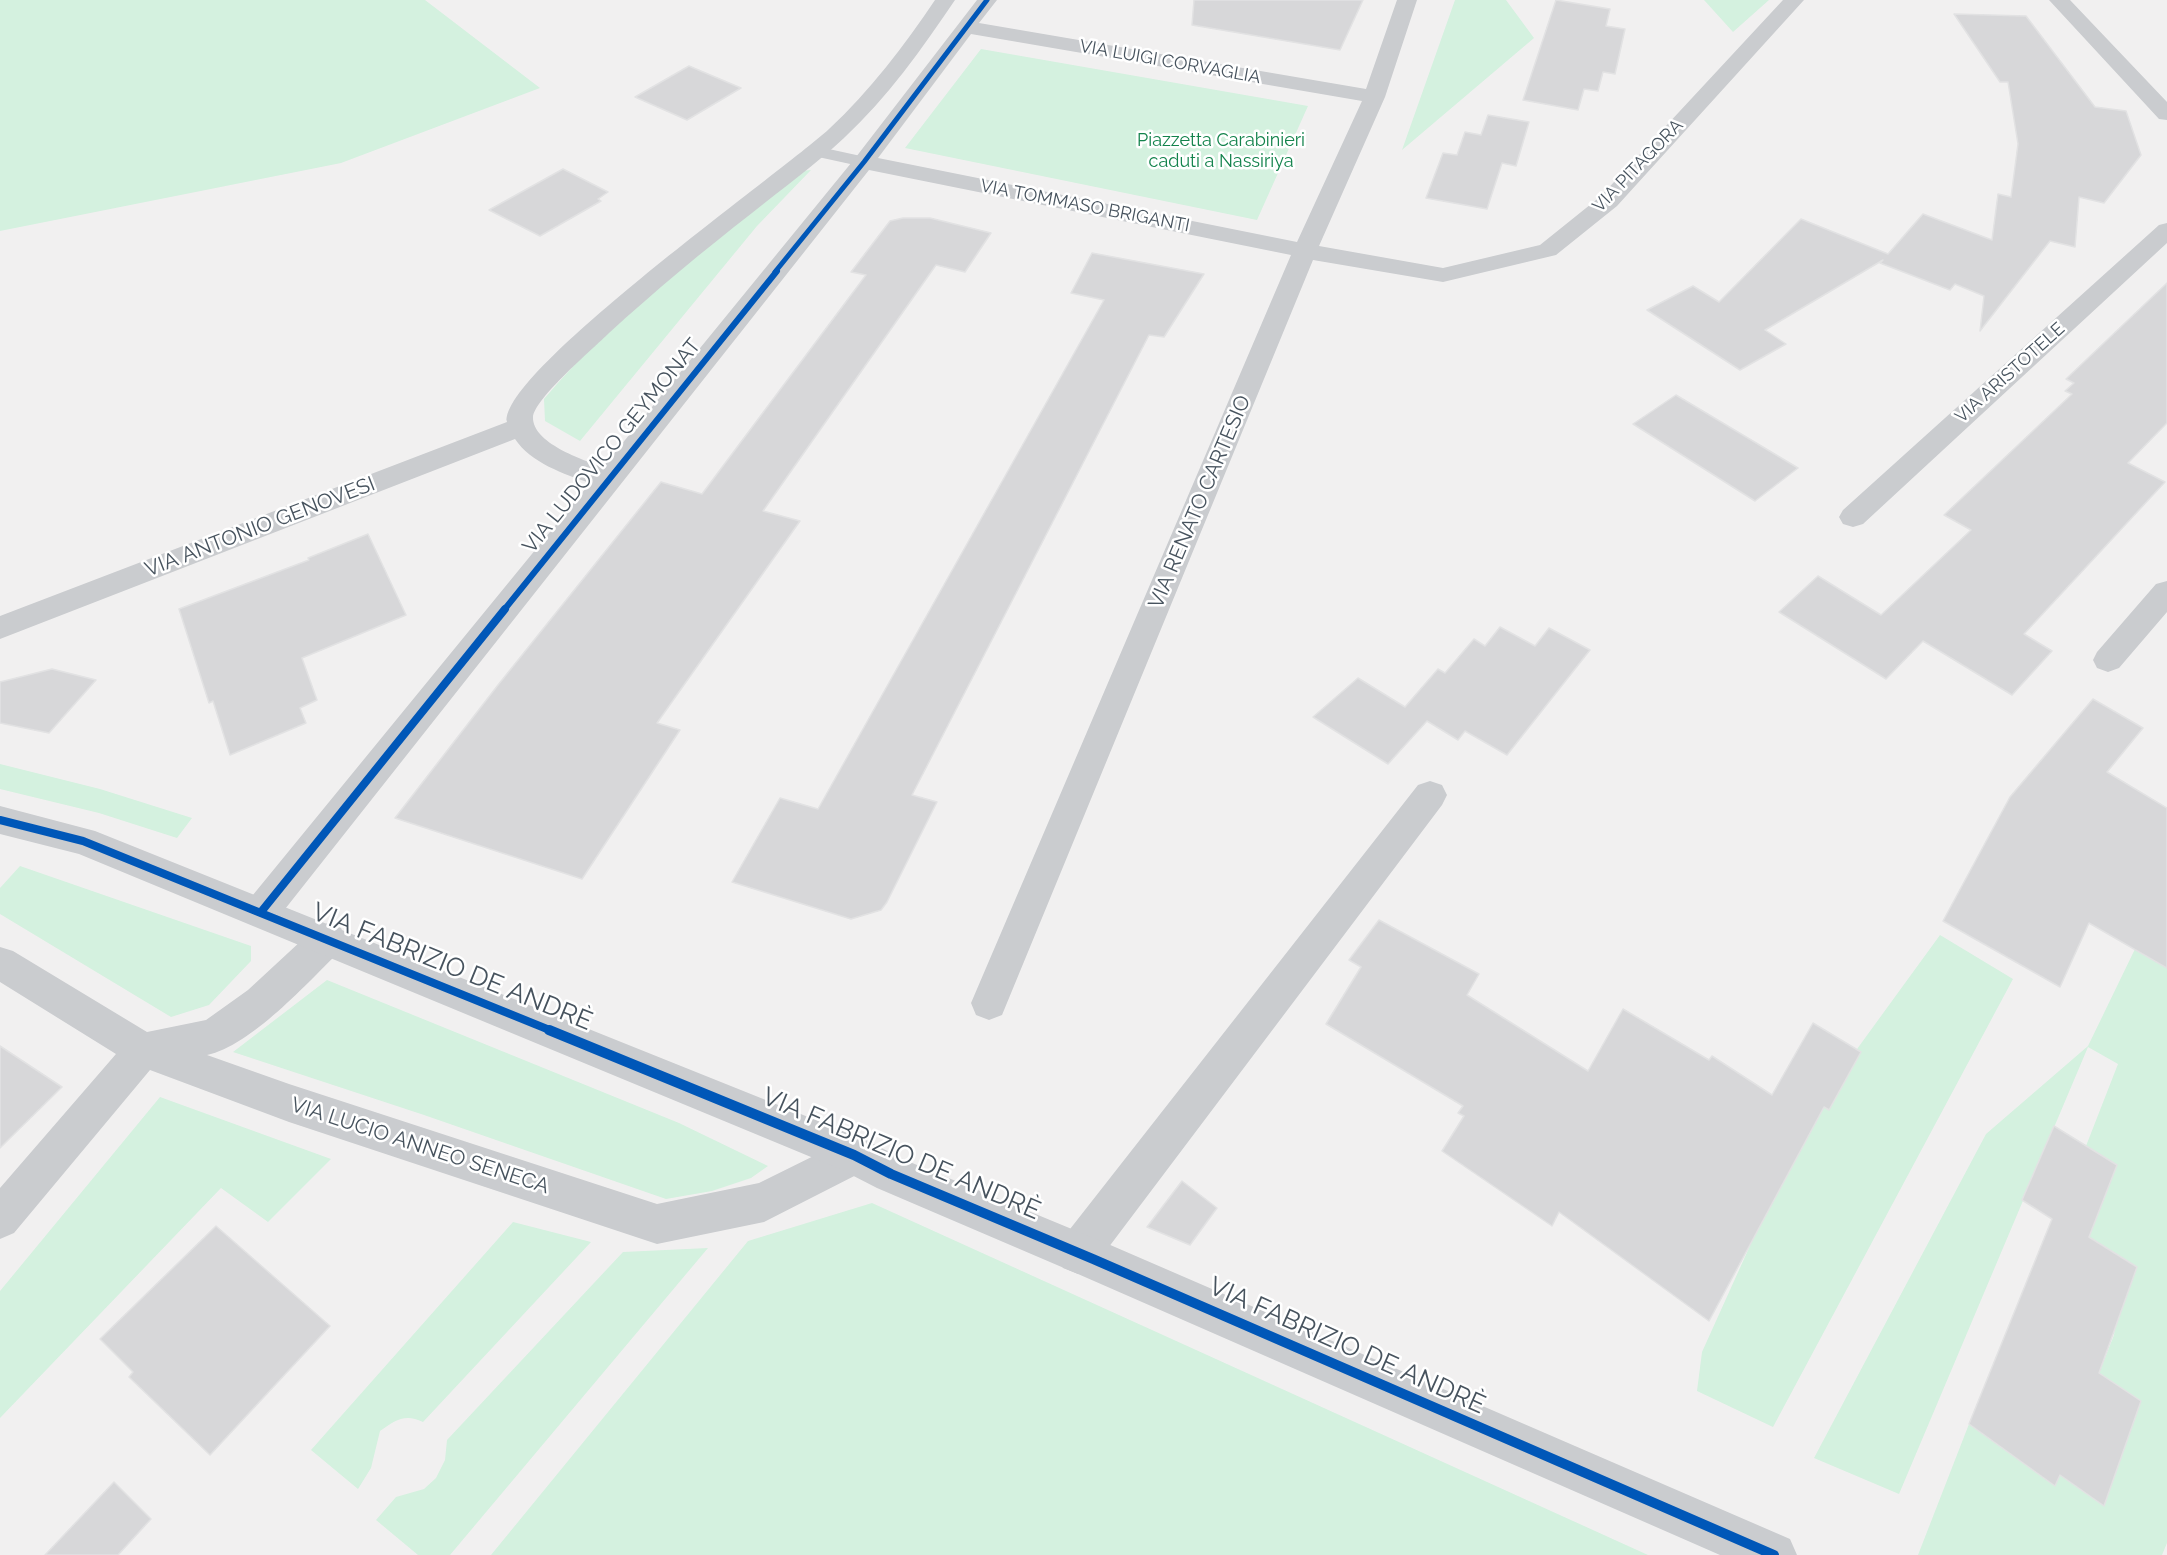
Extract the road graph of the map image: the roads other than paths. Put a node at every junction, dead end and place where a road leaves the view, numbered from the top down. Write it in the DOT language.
graph roads {
  1 [pos="945,0"];
  2 [pos="987,0"];
  3 [pos="1407,0"];
  4 [pos="1794,0"];
  5 [pos="2059,0"];
  6 [pos="966,27"];
  7 [pos="1374,97"];
  8 [pos="2167,114"];
  9 [pos="815,151"];
  10 [pos="864,162"];
  11 [pos="2167,230"];
  12 [pos="1305,251"];
  13 [pos="521,427"];
  14 [pos="608,479"];
  15 [pos="1853,517"];
  16 [pos="2167,592"];
  17 [pos="0,628"];
  18 [pos="2108,660"];
  19 [pos="1430,795"];
  20 [pos="0,820"];
  21 [pos="261,912"];
  22 [pos="328,939"];
  23 [pos="0,963"];
  24 [pos="989,1003"];
  25 [pos="143,1050"];
  26 [pos="854,1155"];
  27 [pos="0,1219"];
  28 [pos="1078,1253"];
  29 [pos="1774,1555"];
  1 -- 9 [label="street"];
  2 -- 6 [label="street, VIA LUDOVICO GEYMONAT"];
  3 -- 7 [label="street, VIA RENATO CARTESIO"];
  4 -- 12 [label="street, VIA PITAGORA"];
  5 -- 8 [label="street"];
  6 -- 7 [label="street, VIA LUIGI CORVAGLIA"];
  6 -- 10 [label="street, VIA LUDOVICO GEYMONAT"];
  7 -- 12 [label="street, VIA RENATO CARTESIO"];
  9 -- 10 [label="lane"];
  9 -- 13 [label="street"];
  10 -- 12 [label="street, VIA TOMMASO BRIGANTI"];
  10 -- 14 [label="street, VIA LUDOVICO GEYMONAT"];
  11 -- 15 [label="street, VIA ARISTOTELE"];
  12 -- 24 [label="street, VIA RENATO CARTESIO"];
  13 -- 14 [label="street, VIA LUDOVICO GEYMONAT"];
  13 -- 17 [label="street, VIA ANTONIO GENOVESI"];
  14 -- 21 [label="street, VIA LUDOVICO GEYMONAT"];
  16 -- 18 [label="street"];
  19 -- 28 [label="street"];
  20 -- 21 [label="street, VIA FABRIZIO DE ANDRÈ"];
  21 -- 22 [label="street, VIA FABRIZIO DE ANDRÈ"];
  22 -- 25 [label="street"];
  22 -- 26 [label="street, VIA FABRIZIO DE ANDRÈ"];
  23 -- 25 [label="street, VIA LUCIO ANNEO SENECA"];
  25 -- 26 [label="street, VIA LUCIO ANNEO SENECA"];
  25 -- 27 [label="street"];
  26 -- 28 [label="street, VIA FABRIZIO DE ANDRÈ"];
  28 -- 29 [label="street, VIA FABRIZIO DE ANDRÈ"];
}
